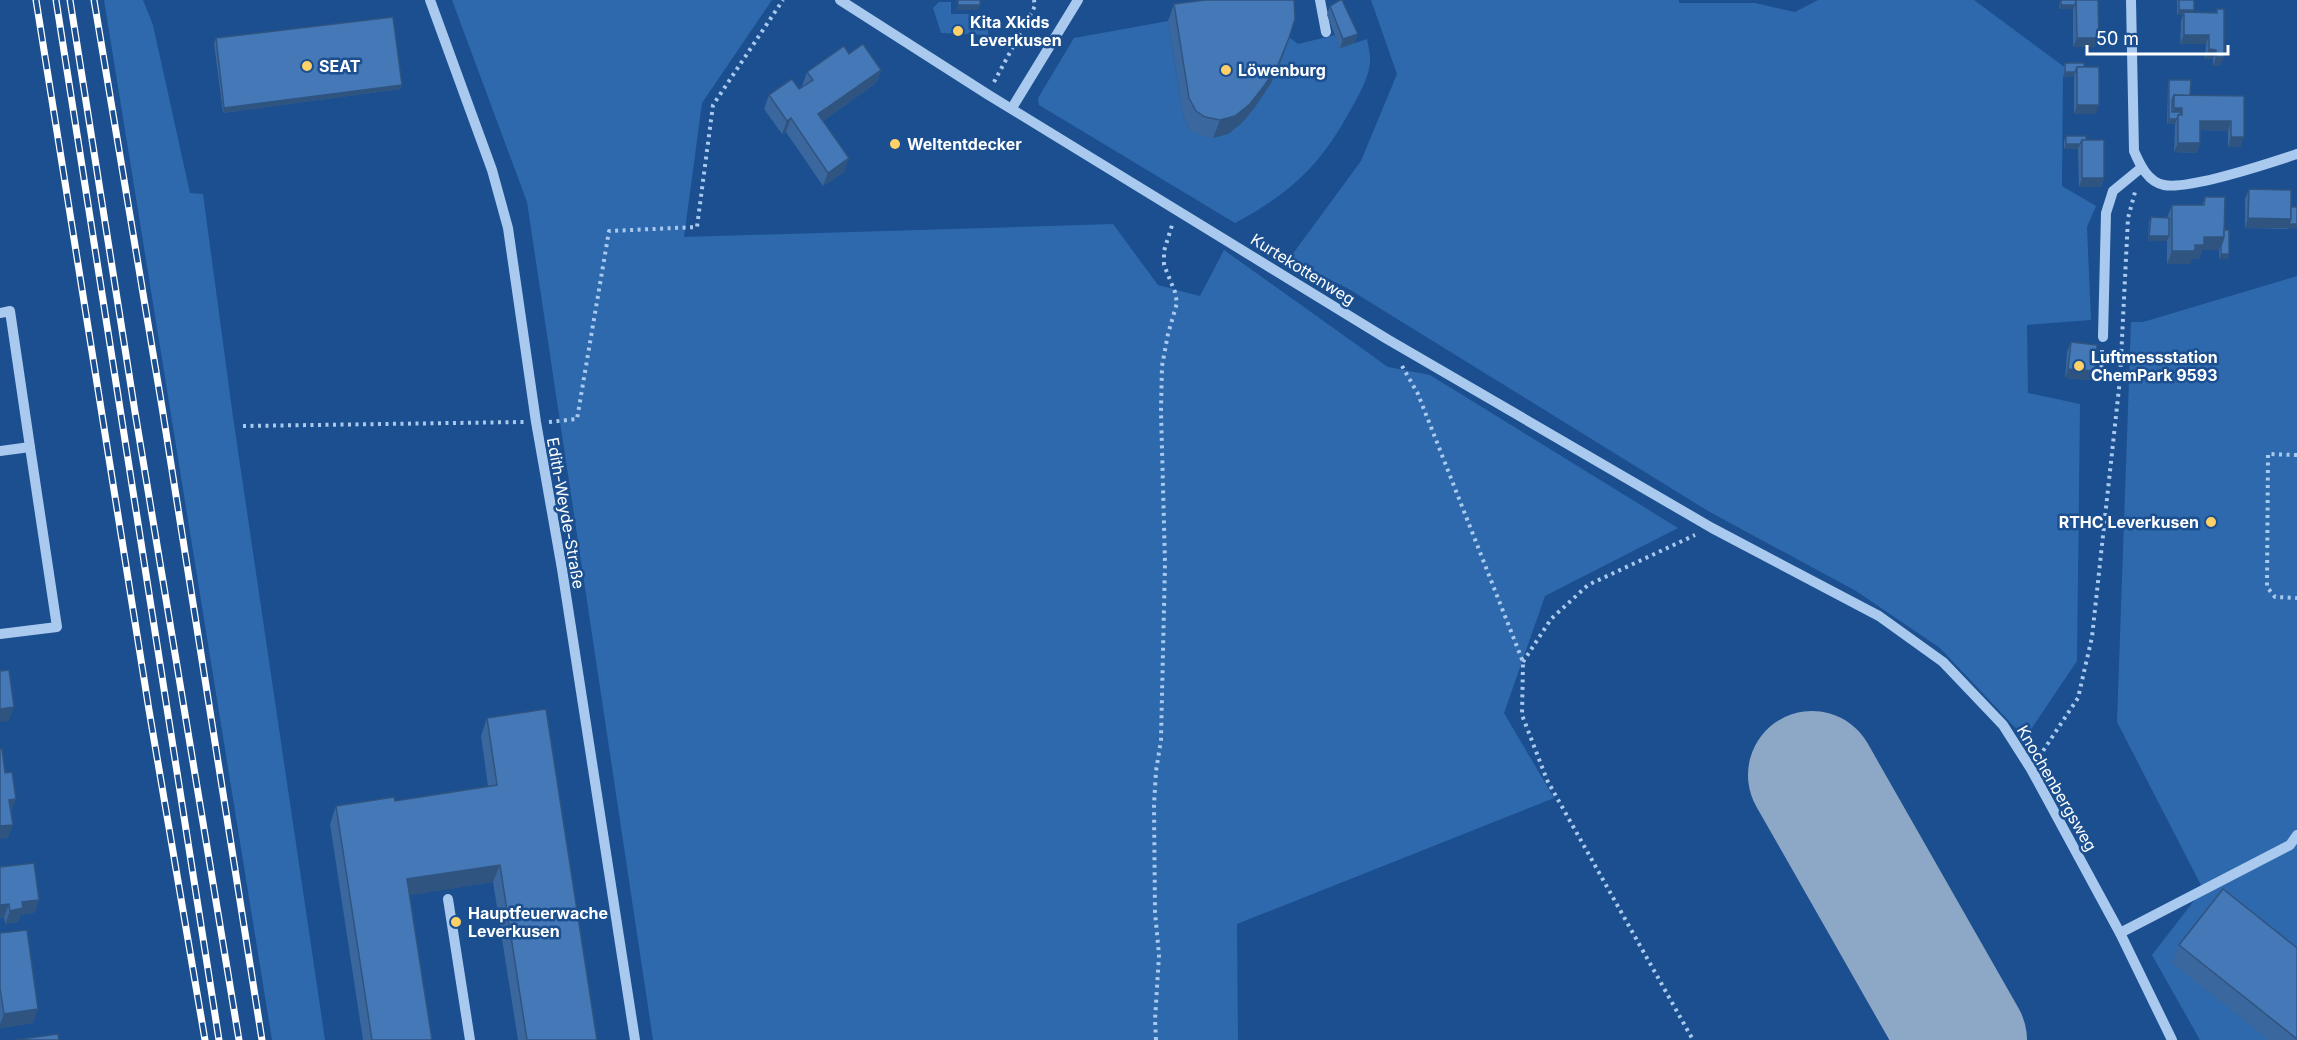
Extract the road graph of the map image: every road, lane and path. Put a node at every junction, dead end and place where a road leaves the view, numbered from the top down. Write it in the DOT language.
graph roads {
  1 [pos="430,0"];
  2 [pos="783,0"];
  3 [pos="840,0"];
  4 [pos="1034,0"];
  5 [pos="1078,0"];
  6 [pos="1320,0"];
  7 [pos="2131,0"];
  8 [pos="1326,32"];
  9 [pos="987,94"];
  10 [pos="1011,108"];
  11 [pos="2297,154"];
  12 [pos="2143,171"];
  13 [pos="1177,209"];
  14 [pos="0,313"];
  15 [pos="2103,337"];
  16 [pos="1387,339"];
  17 [pos="2120,379"];
  18 [pos="536,422"];
  19 [pos="243,426"];
  20 [pos="30,447"];
  21 [pos="0,451"];
  22 [pos="2297,455"];
  23 [pos="1713,528"];
  24 [pos="1759,551"];
  25 [pos="2297,598"];
  26 [pos="0,634"];
  27 [pos="1523,662"];
  28 [pos="2031,769"];
  29 [pos="2297,835"];
  30 [pos="448,899"];
  31 [pos="2120,933"];
  32 [pos="470,1040"];
  33 [pos="635,1040"];
  34 [pos="1156,1040"];
  35 [pos="1693,1040"];
  36 [pos="2172,1040"];
  1 -- 18 [label="street, Edith-Weyde-Straße"];
  2 -- 18 [label="path"];
  3 -- 9 [label="street, Kurtekottenweg"];
  4 -- 9 [label="path"];
  5 -- 10 [label="street"];
  6 -- 8 [label="street"];
  7 -- 12 [label="street"];
  9 -- 10 [label="street, Kurtekottenweg"];
  10 -- 13 [label="street, Kurtekottenweg"];
  11 -- 12 [label="street"];
  12 -- 15 [label="street"];
  12 -- 17 [label="path"];
  13 -- 16 [label="street, Kurtekottenweg"];
  13 -- 34 [label="path"];
  14 -- 20 [label="street"];
  15 -- 17 [label="path"];
  16 -- 23 [label="street, Kurtekottenweg"];
  16 -- 27 [label="path"];
  17 -- 28 [label="path"];
  18 -- 19 [label="path"];
  18 -- 33 [label="street, Edith-Weyde-Straße"];
  20 -- 21 [label="street"];
  20 -- 26 [label="street"];
  22 -- 25 [label="path"];
  23 -- 24 [label="street, Kurtekottenweg"];
  23 -- 27 [label="path"];
  24 -- 28 [label="street, Knochenbergsweg"];
  27 -- 35 [label="path"];
  28 -- 31 [label="street, Knochenbergsweg"];
  29 -- 31 [label="street"];
  30 -- 32 [label="street"];
  31 -- 36 [label="street, Knochenbergsweg"];
}
